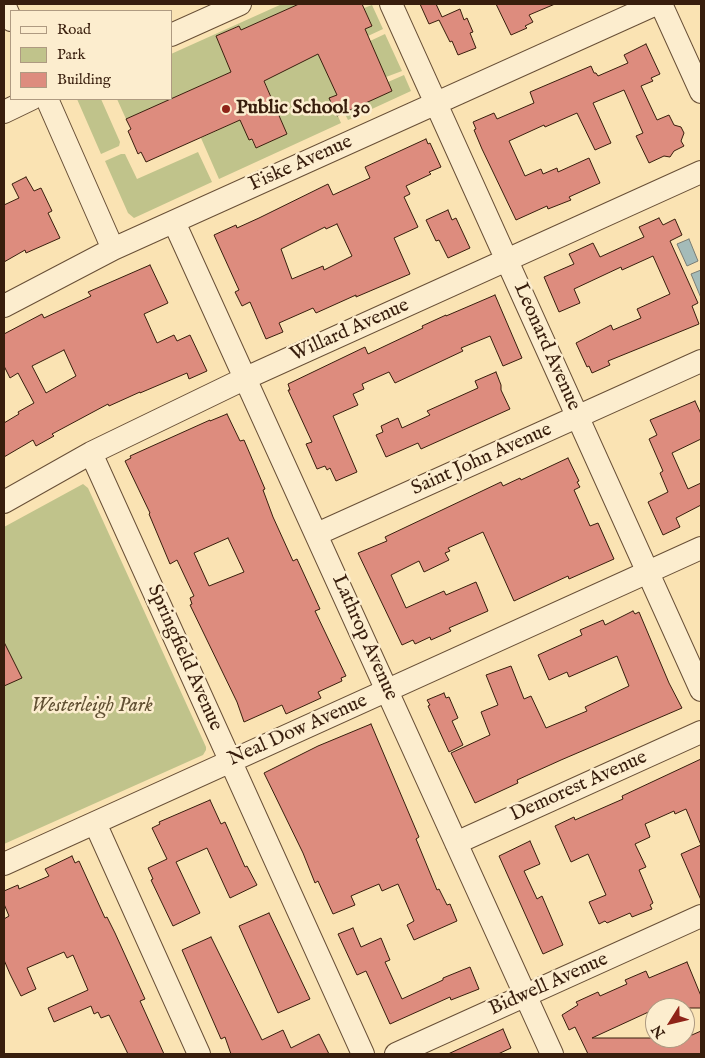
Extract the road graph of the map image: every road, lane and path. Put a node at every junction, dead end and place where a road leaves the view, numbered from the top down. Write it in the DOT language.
graph roads {
  1 [pos="4,4"];
  2 [pos="240,4"];
  3 [pos="391,4"];
  4 [pos="656,4"];
  5 [pos="662,4"];
  6 [pos="10,18"];
  7 [pos="172,35"];
  8 [pos="701,92"];
  9 [pos="29,100"];
  10 [pos="47,100"];
  11 [pos="436,103"];
  12 [pos="4,112"];
  13 [pos="701,172"];
  14 [pos="174,222"];
  15 [pos="113,248"];
  16 [pos="507,260"];
  17 [pos="4,306"];
  18 [pos="701,360"];
  19 [pos="246,378"];
  20 [pos="577,417"];
  21 [pos="91,453"];
  22 [pos="4,502"];
  23 [pos="317,534"];
  24 [pos="701,548"];
  25 [pos="648,572"];
  26 [pos="387,690"];
  27 [pos="701,690"];
  28 [pos="701,732"];
  29 [pos="231,762"];
  30 [pos="95,823"];
  31 [pos="456,843"];
  32 [pos="4,864"];
  33 [pos="701,916"];
  34 [pos="525,996"];
  35 [pos="199,1054"];
  36 [pos="363,1054"];
  37 [pos="396,1054"];
  38 [pos="552,1054"];
  1 -- 6 [label="street"];
  2 -- 7 [label="street"];
  3 -- 11 [label="street, Leonard Avenue"];
  4 -- 11 [label="street, Fiske Avenue"];
  5 -- 8 [label="street"];
  9 -- 12 [label="street"];
  10 -- 15 [label="street"];
  11 -- 14 [label="street, Fiske Avenue"];
  11 -- 16 [label="street, Leonard Avenue"];
  13 -- 16 [label="street, Willard Avenue"];
  14 -- 15 [label="street, Fiske Avenue"];
  14 -- 19 [label="street, Lathrop Avenue"];
  15 -- 17 [label="street, Fiske Avenue"];
  16 -- 19 [label="street, Willard Avenue"];
  16 -- 20 [label="street, Leonard Avenue"];
  18 -- 20 [label="street, Saint John Avenue"];
  19 -- 21 [label="street, Willard Avenue"];
  19 -- 23 [label="street, Lathrop Avenue"];
  20 -- 23 [label="street, Saint John Avenue"];
  20 -- 25 [label="street, Leonard Avenue"];
  21 -- 22 [label="street, Willard Avenue"];
  21 -- 29 [label="street, Springfield Avenue"];
  23 -- 26 [label="street, Lathrop Avenue"];
  24 -- 25 [label="street, Neal Dow Avenue"];
  25 -- 26 [label="street, Neal Dow Avenue"];
  25 -- 27 [label="street, Leonard Avenue"];
  26 -- 29 [label="street, Neal Dow Avenue"];
  26 -- 31 [label="street, Lathrop Avenue"];
  28 -- 31 [label="street, Demorest Avenue"];
  29 -- 30 [label="street, Neal Dow Avenue"];
  29 -- 36 [label="street, Springfield Avenue"];
  30 -- 32 [label="street, Neal Dow Avenue"];
  30 -- 35 [label="street"];
  31 -- 34 [label="street, Lathrop Avenue"];
  33 -- 34 [label="street, Bidwell Avenue"];
  34 -- 37 [label="street, Bidwell Avenue"];
  34 -- 38 [label="street, Lathrop Avenue"];
}
